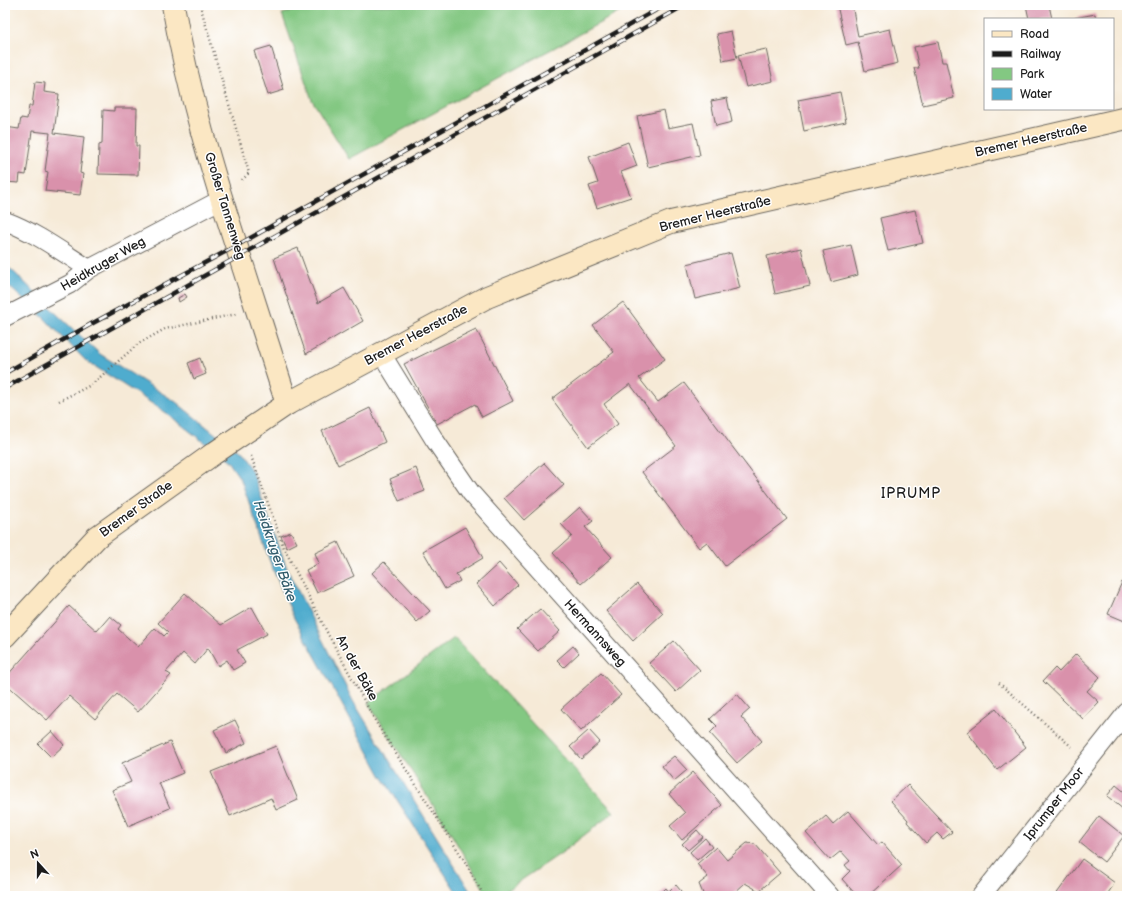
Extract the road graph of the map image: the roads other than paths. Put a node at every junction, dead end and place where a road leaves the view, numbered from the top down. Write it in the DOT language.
graph roads {
  1 [pos="173,5"];
  2 [pos="1127,118"];
  3 [pos="222,199"];
  4 [pos="5,221"];
  5 [pos="89,269"];
  6 [pos="10,315"];
  7 [pos="381,353"];
  8 [pos="287,404"];
  9 [pos="5,636"];
  10 [pos="1127,712"];
  11 [pos="830,896"];
  12 [pos="981,896"];
  1 -- 3 [label="main road, Großer Tannenweg"];
  2 -- 7 [label="main road, Bremer Heerstraße"];
  3 -- 5 [label="street, Heidkruger Weg"];
  3 -- 8 [label="main road, Großer Tannenweg"];
  4 -- 5 [label="street"];
  5 -- 6 [label="street, Heidkruger Weg"];
  7 -- 8 [label="main road, Bremer Heerstraße"];
  7 -- 11 [label="street, Hermannsweg"];
  8 -- 9 [label="main road, Bremer Straße"];
  10 -- 12 [label="street, Iprumper Moor"];
}
